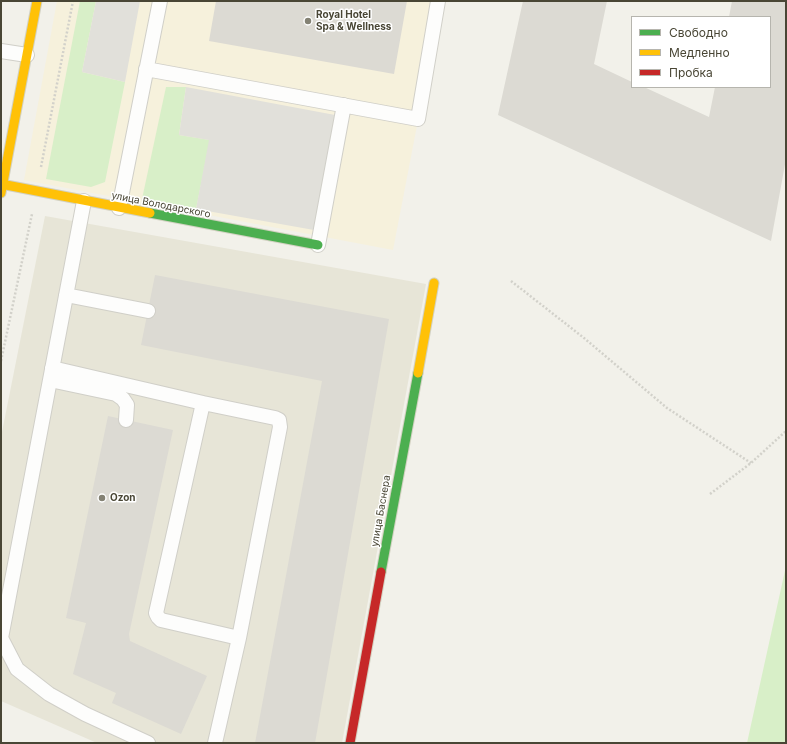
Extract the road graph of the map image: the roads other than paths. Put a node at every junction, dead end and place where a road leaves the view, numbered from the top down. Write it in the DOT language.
graph roads {
  1 [pos="37,1"];
  2 [pos="160,1"];
  3 [pos="438,1"];
  4 [pos="1,50"];
  5 [pos="27,55"];
  6 [pos="146,69"];
  7 [pos="344,105"];
  8 [pos="2,187"];
  9 [pos="84,202"];
  10 [pos="119,208"];
  11 [pos="318,245"];
  12 [pos="434,283"];
  13 [pos="66,295"];
  14 [pos="148,311"];
  15 [pos="51,374"];
  16 [pos="203,403"];
  17 [pos="126,420"];
  18 [pos="239,638"];
  19 [pos="148,743"];
  20 [pos="215,743"];
  21 [pos="350,743"];
  1 -- 5 [label="street"];
  2 -- 6 [label="lane"];
  3 -- 7 [label="lane"];
  4 -- 5 [label="lane"];
  5 -- 8 [label="street"];
  6 -- 7 [label="lane"];
  6 -- 10 [label="lane"];
  7 -- 11 [label="lane"];
  8 -- 9 [label="street, улица Володарского"];
  9 -- 10 [label="street, улица Володарского"];
  9 -- 13 [label="lane"];
  10 -- 11 [label="street, улица Володарского"];
  12 -- 21 [label="street, улица Баснера"];
  13 -- 14 [label="lane"];
  13 -- 15 [label="lane"];
  15 -- 16 [label="lane"];
  15 -- 17 [label="lane"];
  15 -- 19 [label="lane"];
  16 -- 18 [label="lane"];
  16 -- 18 [label="lane"];
  18 -- 20 [label="lane"];
}
